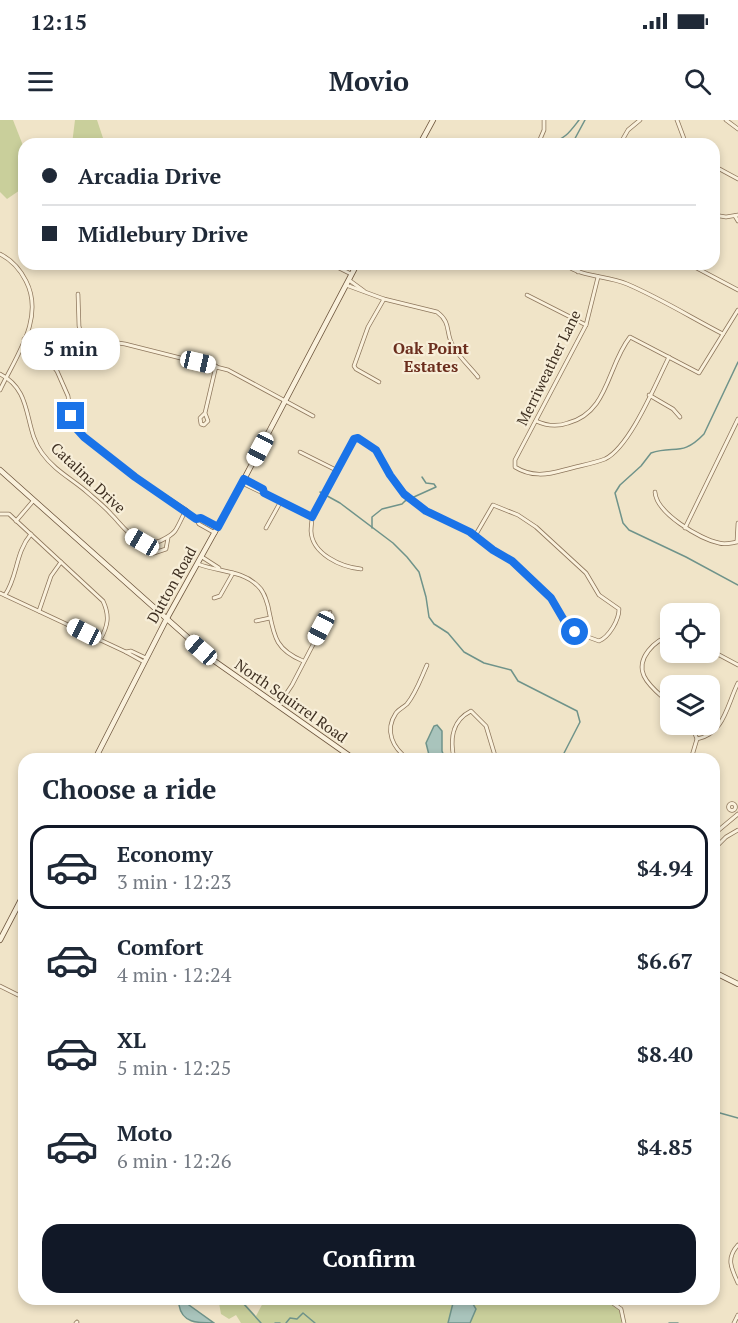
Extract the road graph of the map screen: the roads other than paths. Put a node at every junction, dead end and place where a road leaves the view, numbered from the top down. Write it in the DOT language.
graph roads {
  1 [pos="433,120"];
  2 [pos="544,120"];
  3 [pos="677,120"];
  4 [pos="726,120"];
  5 [pos="636,121"];
  6 [pos="738,129"];
  7 [pos="423,138"];
  8 [pos="541,138"];
  9 [pos="624,138"];
  10 [pos="684,138"];
  11 [pos="720,169"];
  12 [pos="738,179"];
  13 [pos="737,215"];
  14 [pos="720,216"];
  15 [pos="738,221"];
  16 [pos="0,254"];
  17 [pos="18,269"];
  18 [pos="18,270"];
  19 [pos="338,270"];
  20 [pos="354,270"];
  21 [pos="574,270"];
  22 [pos="700,270"];
  23 [pos="578,272"];
  24 [pos="598,277"];
  25 [pos="349,280"];
  26 [pos="738,290"];
  27 [pos="78,294"];
  28 [pos="527,295"];
  29 [pos="384,299"];
  30 [pos="738,310"];
  31 [pos="736,318"];
  32 [pos="586,325"];
  33 [pos="724,335"];
  34 [pos="24,339"];
  35 [pos="83,342"];
  36 [pos="669,357"];
  37 [pos="49,361"];
  38 [pos="216,366"];
  39 [pos="0,374"];
  40 [pos="478,376"];
  41 [pos="6,377"];
  42 [pos="378,382"];
  43 [pos="0,390"];
  44 [pos="649,395"];
  45 [pos="285,401"];
  46 [pos="206,413"];
  47 [pos="313,416"];
  48 [pos="680,417"];
  49 [pos="738,419"];
  50 [pos="536,421"];
  51 [pos="300,452"];
  52 [pos="0,470"];
  53 [pos="338,471"];
  54 [pos="243,481"];
  55 [pos="655,492"];
  56 [pos="34,500"];
  57 [pos="281,501"];
  58 [pos="186,510"];
  59 [pos="0,514"];
  60 [pos="312,517"];
  61 [pos="196,519"];
  62 [pos="16,521"];
  63 [pos="738,523"];
  64 [pos="218,527"];
  65 [pos="266,528"];
  66 [pos="685,528"];
  67 [pos="215,533"];
  68 [pos="31,534"];
  69 [pos="475,537"];
  70 [pos="168,538"];
  71 [pos="142,542"];
  72 [pos="738,542"];
  73 [pos="201,557"];
  74 [pos="62,562"];
  75 [pos="198,564"];
  76 [pos="220,569"];
  77 [pos="361,569"];
  78 [pos="233,573"];
  79 [pos="0,593"];
  80 [pos="5,595"];
  81 [pos="214,598"];
  82 [pos="39,611"];
  83 [pos="330,612"];
  84 [pos="270,618"];
  85 [pos="166,620"];
  86 [pos="256,621"];
  87 [pos="100,640"];
  88 [pos="660,640"];
  89 [pos="720,655"];
  90 [pos="145,660"];
  91 [pos="303,661"];
  92 [pos="427,664"];
  93 [pos="738,665"];
  94 [pos="738,683"];
  95 [pos="660,694"];
  96 [pos="278,706"];
  97 [pos="695,735"];
  98 [pos="697,739"];
  99 [pos="98,753"];
  100 [pos="345,753"];
  101 [pos="402,753"];
  102 [pos="453,753"];
  103 [pos="494,753"];
  104 [pos="694,753"];
  105 [pos="738,814"];
  106 [pos="720,829"];
  107 [pos="738,830"];
  108 [pos="721,841"];
  109 [pos="18,906"];
  110 [pos="0,940"];
  111 [pos="720,975"];
  112 [pos="738,984"];
  113 [pos="0,986"];
  114 [pos="18,995"];
  115 [pos="738,1245"];
  116 [pos="738,1283"];
  117 [pos="615,1305"];
  118 [pos="738,1315"];
  119 [pos="624,1323"];
  120 [pos="734,1323"];
  1 -- 7 [label="street"];
  2 -- 8 [label="street"];
  3 -- 10 [label="street"];
  4 -- 6 [label="street"];
  5 -- 9 [label="street"];
  11 -- 12 [label="street"];
  13 -- 14 [label="street"];
  13 -- 15 [label="street"];
  16 -- 17 [label="street"];
  18 -- 34 [label="street"];
  19 -- 25 [label="street"];
  20 -- 25 [label="street, Dutton Road"];
  21 -- 23 [label="street"];
  22 -- 26 [label="street"];
  23 -- 24 [label="street"];
  24 -- 32 [label="street, Merriweather Lane"];
  24 -- 33 [label="street"];
  25 -- 29 [label="street"];
  25 -- 45 [label="street, Dutton Road"];
  27 -- 35 [label="street"];
  28 -- 32 [label="street"];
  29 -- 40 [label="street"];
  29 -- 42 [label="street"];
  30 -- 31 [label="street"];
  31 -- 33 [label="street"];
  32 -- 50 [label="street, Merriweather Lane"];
  33 -- 36 [label="street"];
  34 -- 37 [label="street"];
  34 -- 41 [label="street"];
  35 -- 37 [label="street"];
  35 -- 38 [label="street"];
  36 -- 44 [label="street"];
  36 -- 50 [label="street"];
  37 -- 58 [label="street"];
  38 -- 45 [label="street"];
  38 -- 46 [label="street"];
  39 -- 41 [label="street, Catalina Drive"];
  41 -- 43 [label="street"];
  41 -- 71 [label="street, Catalina Drive"];
  44 -- 48 [label="street"];
  44 -- 50 [label="street, Merriweather Lane"];
  45 -- 47 [label="street"];
  45 -- 54 [label="street, Dutton Road"];
  49 -- 66 [label="street"];
  51 -- 53 [label="street"];
  52 -- 56 [label="street, North Squirrel Road"];
  53 -- 60 [label="street"];
  53 -- 69 [label="street"];
  54 -- 57 [label="street"];
  54 -- 64 [label="street, Dutton Road"];
  55 -- 66 [label="street"];
  56 -- 62 [label="street"];
  56 -- 85 [label="street, North Squirrel Road"];
  57 -- 60 [label="street"];
  57 -- 65 [label="street"];
  58 -- 61 [label="street"];
  58 -- 70 [label="street"];
  59 -- 62 [label="street"];
  60 -- 77 [label="street"];
  61 -- 64 [label="street"];
  61 -- 67 [label="street"];
  62 -- 68 [label="street"];
  63 -- 72 [label="street"];
  64 -- 67 [label="street, Dutton Road"];
  66 -- 72 [label="street"];
  67 -- 73 [label="street, Dutton Road"];
  68 -- 74 [label="street"];
  68 -- 80 [label="street"];
  69 -- 69 [label="street"];
  70 -- 71 [label="street"];
  70 -- 71 [label="street"];
  73 -- 75 [label="street, Dutton Road"];
  73 -- 76 [label="street"];
  74 -- 82 [label="street"];
  74 -- 87 [label="street"];
  75 -- 76 [label="street"];
  75 -- 85 [label="street, Dutton Road"];
  76 -- 78 [label="street"];
  78 -- 81 [label="street"];
  78 -- 84 [label="street"];
  79 -- 80 [label="street"];
  80 -- 82 [label="street"];
  82 -- 87 [label="street"];
  83 -- 91 [label="street"];
  84 -- 86 [label="street"];
  84 -- 91 [label="street"];
  85 -- 90 [label="street, Dutton Road"];
  85 -- 96 [label="street, North Squirrel Road"];
  87 -- 90 [label="street"];
  88 -- 95 [label="street"];
  89 -- 93 [label="street"];
  90 -- 99 [label="street, Dutton Road"];
  91 -- 96 [label="street"];
  92 -- 101 [label="street"];
  94 -- 98 [label="street"];
  96 -- 100 [label="street, North Squirrel Road"];
  97 -- 98 [label="street"];
  98 -- 104 [label="street"];
  102 -- 103 [label="street"];
  105 -- 106 [label="street"];
  107 -- 108 [label="street"];
  109 -- 110 [label="street"];
  111 -- 112 [label="street"];
  113 -- 114 [label="street"];
  115 -- 116 [label="street"];
  117 -- 119 [label="street"];
  118 -- 120 [label="street"];
}
